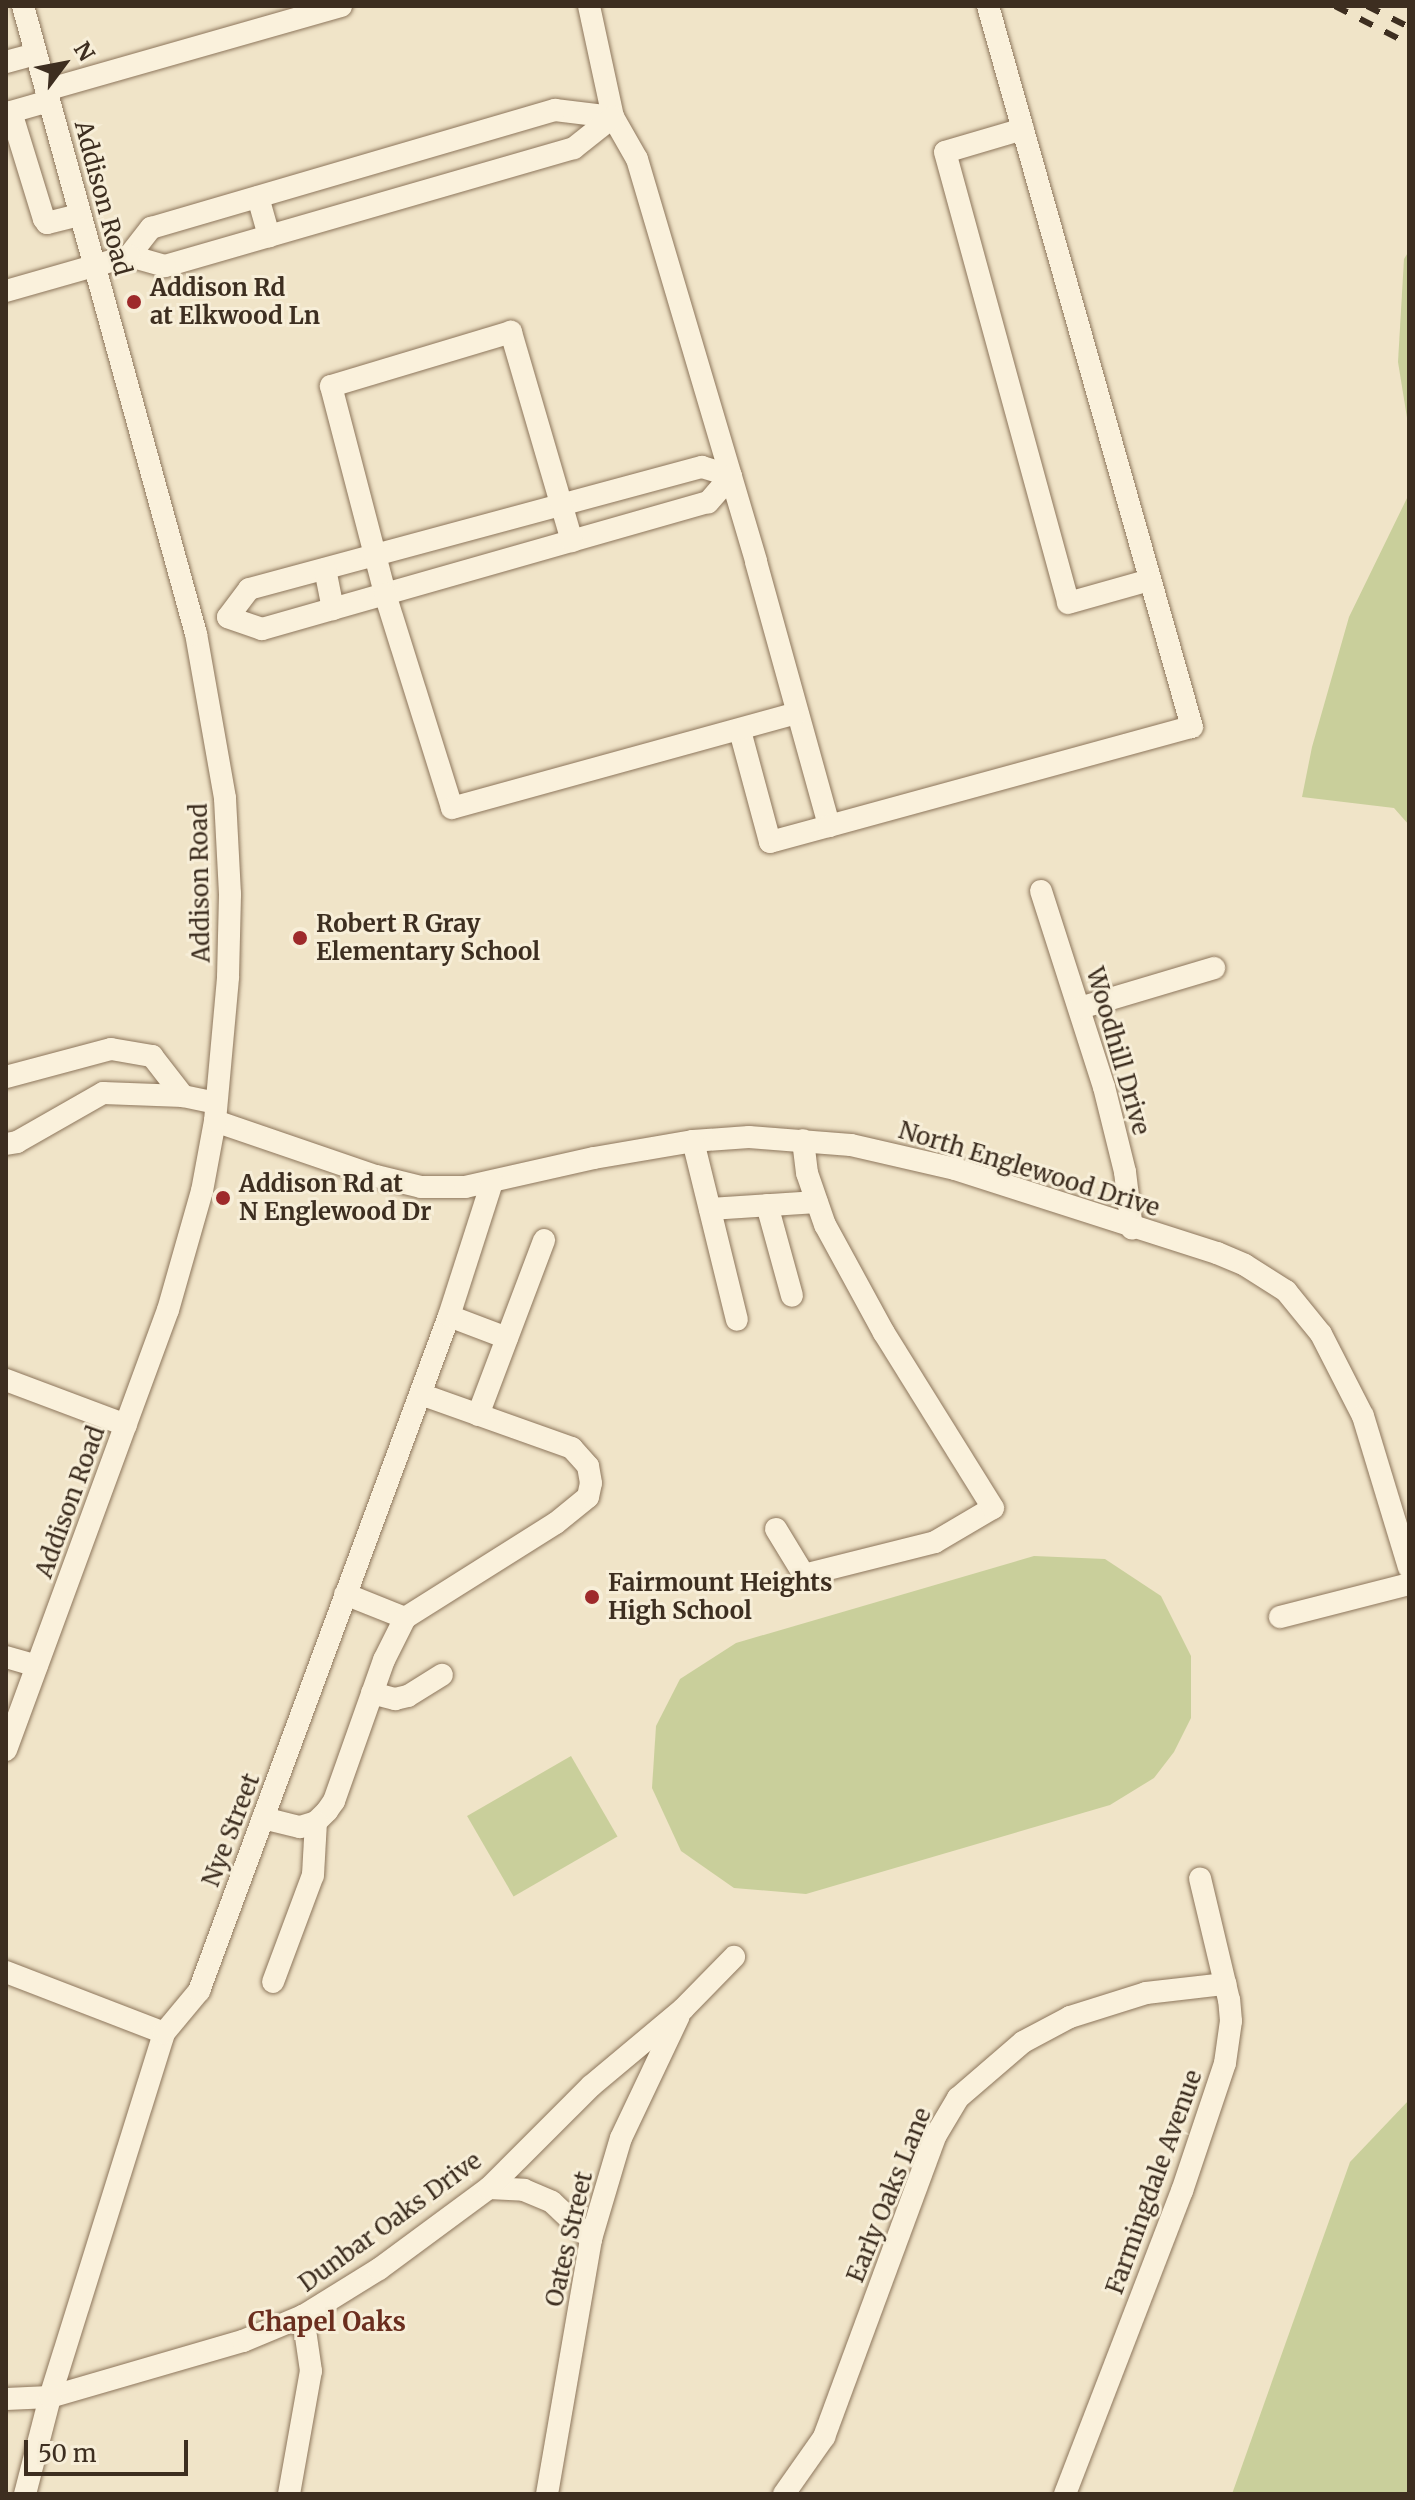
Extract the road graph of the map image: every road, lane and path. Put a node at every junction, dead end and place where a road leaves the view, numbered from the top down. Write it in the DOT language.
graph roads {
  1 [pos="23,6"];
  2 [pos="341,6"];
  3 [pos="589,6"];
  4 [pos="988,6"];
  5 [pos="36,54"];
  6 [pos="6,62"];
  7 [pos="47,96"];
  8 [pos="613,117"];
  9 [pos="1023,129"];
  10 [pos="67,166"];
  11 [pos="30,174"];
  12 [pos="258,197"];
  13 [pos="80,215"];
  14 [pos="269,236"];
  15 [pos="129,256"];
  16 [pos="95,267"];
  17 [pos="6,291"];
  18 [pos="731,476"];
  19 [pos="563,505"];
  20 [pos="572,541"];
  21 [pos="375,556"];
  22 [pos="325,569"];
  23 [pos="1150,580"];
  24 [pos="385,594"];
  25 [pos="333,609"];
  26 [pos="228,617"];
  27 [pos="193,624"];
  28 [pos="797,713"];
  29 [pos="740,731"];
  30 [pos="829,826"];
  31 [pos="1041,891"];
  32 [pos="1214,968"];
  33 [pos="1080,1008"];
  34 [pos="6,1077"];
  35 [pos="183,1096"];
  36 [pos="216,1112"];
  37 [pos="803,1140"];
  38 [pos="693,1141"];
  39 [pos="6,1144"];
  40 [pos="492,1182"];
  41 [pos="817,1202"];
  42 [pos="767,1205"];
  43 [pos="710,1209"];
  44 [pos="1132,1229"];
  45 [pos="544,1240"];
  46 [pos="792,1296"];
  47 [pos="449,1316"];
  48 [pos="737,1320"];
  49 [pos="507,1338"];
  50 [pos="6,1380"];
  51 [pos="420,1394"];
  52 [pos="478,1415"];
  53 [pos="126,1425"];
  54 [pos="776,1529"];
  55 [pos="1409,1567"];
  56 [pos="1409,1584"];
  57 [pos="345,1594"];
  58 [pos="1280,1617"];
  59 [pos="405,1618"];
  60 [pos="6,1657"];
  61 [pos="37,1666"];
  62 [pos="442,1675"];
  63 [pos="372,1693"];
  64 [pos="6,1750"];
  65 [pos="263,1818"];
  66 [pos="316,1822"];
  67 [pos="1200,1878"];
  68 [pos="734,1957"];
  69 [pos="6,1972"];
  70 [pos="273,1982"];
  71 [pos="1225,1984"];
  72 [pos="683,2009"];
  73 [pos="164,2033"];
  74 [pos="489,2188"];
  75 [pos="591,2239"];
  76 [pos="303,2316"];
  77 [pos="50,2397"];
  78 [pos="6,2399"];
  79 [pos="25,2494"];
  80 [pos="289,2494"];
  81 [pos="547,2494"];
  82 [pos="784,2494"];
  83 [pos="1065,2494"];
  1 -- 5 [label="street, Addison Road"];
  2 -- 7 [label="street"];
  3 -- 8 [label="street"];
  4 -- 9 [label="street"];
  5 -- 6 [label="street"];
  5 -- 7 [label="street, Addison Road"];
  7 -- 10 [label="street, Addison Road"];
  7 -- 11 [label="street"];
  8 -- 12 [label="street"];
  8 -- 14 [label="street"];
  8 -- 18 [label="street"];
  9 -- 23 [label="street"];
  9 -- 23 [label="street"];
  10 -- 11 [label="street"];
  10 -- 13 [label="street, Addison Road"];
  11 -- 13 [label="street"];
  12 -- 14 [label="street"];
  12 -- 15 [label="street"];
  13 -- 16 [label="street, Addison Road"];
  14 -- 15 [label="street"];
  15 -- 16 [label="street"];
  16 -- 17 [label="street"];
  16 -- 27 [label="street, Addison Road"];
  18 -- 19 [label="street"];
  18 -- 20 [label="street"];
  18 -- 28 [label="street"];
  19 -- 20 [label="street"];
  19 -- 21 [label="street"];
  19 -- 21 [label="street"];
  20 -- 24 [label="street"];
  21 -- 22 [label="street"];
  21 -- 24 [label="street"];
  22 -- 25 [label="street"];
  22 -- 26 [label="street"];
  23 -- 30 [label="street"];
  24 -- 25 [label="street"];
  24 -- 29 [label="street"];
  25 -- 26 [label="street"];
  26 -- 27 [label="street"];
  27 -- 36 [label="street, Addison Road"];
  28 -- 29 [label="street"];
  28 -- 30 [label="street"];
  29 -- 30 [label="street"];
  31 -- 33 [label="street, Woodhill Drive"];
  32 -- 33 [label="street"];
  33 -- 44 [label="street, Woodhill Drive"];
  34 -- 35 [label="street"];
  35 -- 36 [label="street, North Englewood Drive"];
  35 -- 39 [label="street, North Englewood Drive"];
  36 -- 40 [label="street, North Englewood Drive"];
  36 -- 53 [label="street, Addison Road"];
  37 -- 38 [label="street, North Englewood Drive"];
  37 -- 41 [label="street"];
  37 -- 44 [label="street, North Englewood Drive"];
  38 -- 40 [label="street, North Englewood Drive"];
  38 -- 43 [label="street"];
  40 -- 47 [label="street, Nye Street"];
  41 -- 42 [label="street"];
  41 -- 54 [label="street"];
  42 -- 43 [label="street"];
  42 -- 46 [label="street"];
  43 -- 48 [label="street"];
  44 -- 55 [label="street, North Englewood Drive"];
  45 -- 49 [label="street"];
  47 -- 49 [label="street"];
  47 -- 51 [label="street, Nye Street"];
  49 -- 52 [label="street"];
  50 -- 53 [label="street"];
  51 -- 52 [label="street"];
  51 -- 57 [label="street, Nye Street"];
  52 -- 59 [label="street"];
  53 -- 61 [label="street, Addison Road"];
  56 -- 58 [label="street"];
  57 -- 59 [label="street"];
  57 -- 65 [label="street, Nye Street"];
  59 -- 63 [label="street"];
  60 -- 61 [label="street"];
  61 -- 64 [label="street, Addison Road"];
  62 -- 63 [label="street"];
  63 -- 66 [label="street"];
  65 -- 66 [label="street"];
  65 -- 73 [label="street, Nye Street"];
  66 -- 70 [label="street"];
  67 -- 71 [label="street, Farmingdale Avenue"];
  68 -- 72 [label="street, Dunbar Oaks Drive"];
  69 -- 73 [label="street"];
  71 -- 82 [label="street, Early Oaks Lane"];
  71 -- 83 [label="street, Farmingdale Avenue"];
  72 -- 74 [label="street, Dunbar Oaks Drive"];
  72 -- 75 [label="street, Oates Street"];
  73 -- 77 [label="street, Nye Street"];
  74 -- 75 [label="street"];
  74 -- 76 [label="street, Dunbar Oaks Drive"];
  75 -- 81 [label="street, Oates Street"];
  76 -- 77 [label="street, Dunbar Oaks Drive"];
  76 -- 80 [label="street"];
  77 -- 78 [label="street, Dunbar Oaks Drive"];
  77 -- 79 [label="street, Nye Street"];
}
